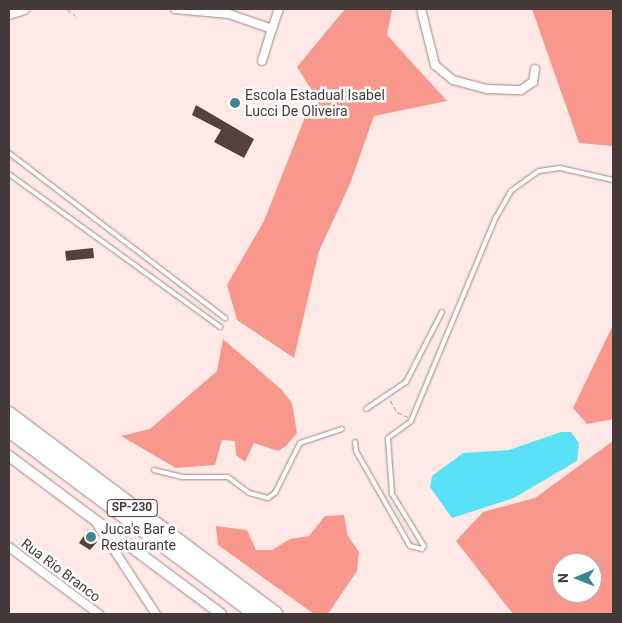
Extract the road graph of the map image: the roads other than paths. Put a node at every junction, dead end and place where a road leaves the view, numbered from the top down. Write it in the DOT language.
graph roads {
  1 [pos="24,9"];
  2 [pos="175,9"];
  3 [pos="279,9"];
  4 [pos="421,9"];
  5 [pos="215,10"];
  6 [pos="9,14"];
  7 [pos="272,29"];
  8 [pos="262,62"];
  9 [pos="535,69"];
  10 [pos="9,153"];
  11 [pos="9,174"];
  12 [pos="613,180"];
  13 [pos="442,312"];
  14 [pos="225,318"];
  15 [pos="220,327"];
  16 [pos="366,409"];
  17 [pos="9,414"];
  18 [pos="342,428"];
  19 [pos="9,430"];
  20 [pos="355,442"];
  21 [pos="9,456"];
  22 [pos="154,470"];
  23 [pos="95,520"];
  24 [pos="9,547"];
  25 [pos="99,614"];
  26 [pos="156,614"];
  27 [pos="221,614"];
  28 [pos="256,614"];
  29 [pos="275,614"];
  1 -- 6 [label="street"];
  2 -- 5 [label="street"];
  3 -- 7 [label="street"];
  4 -- 9 [label="street"];
  5 -- 7 [label="street"];
  7 -- 8 [label="street"];
  10 -- 14 [label="lane"];
  11 -- 15 [label="lane"];
  12 -- 20 [label="lane"];
  13 -- 16 [label="lane"];
  17 -- 29 [label="highway, SP-230"];
  18 -- 22 [label="lane"];
  19 -- 28 [label="highway, SP-230"];
  21 -- 23 [label="street"];
  23 -- 26 [label="street"];
  23 -- 27 [label="street"];
  24 -- 25 [label="street, Rua Rio Branco"];
}
